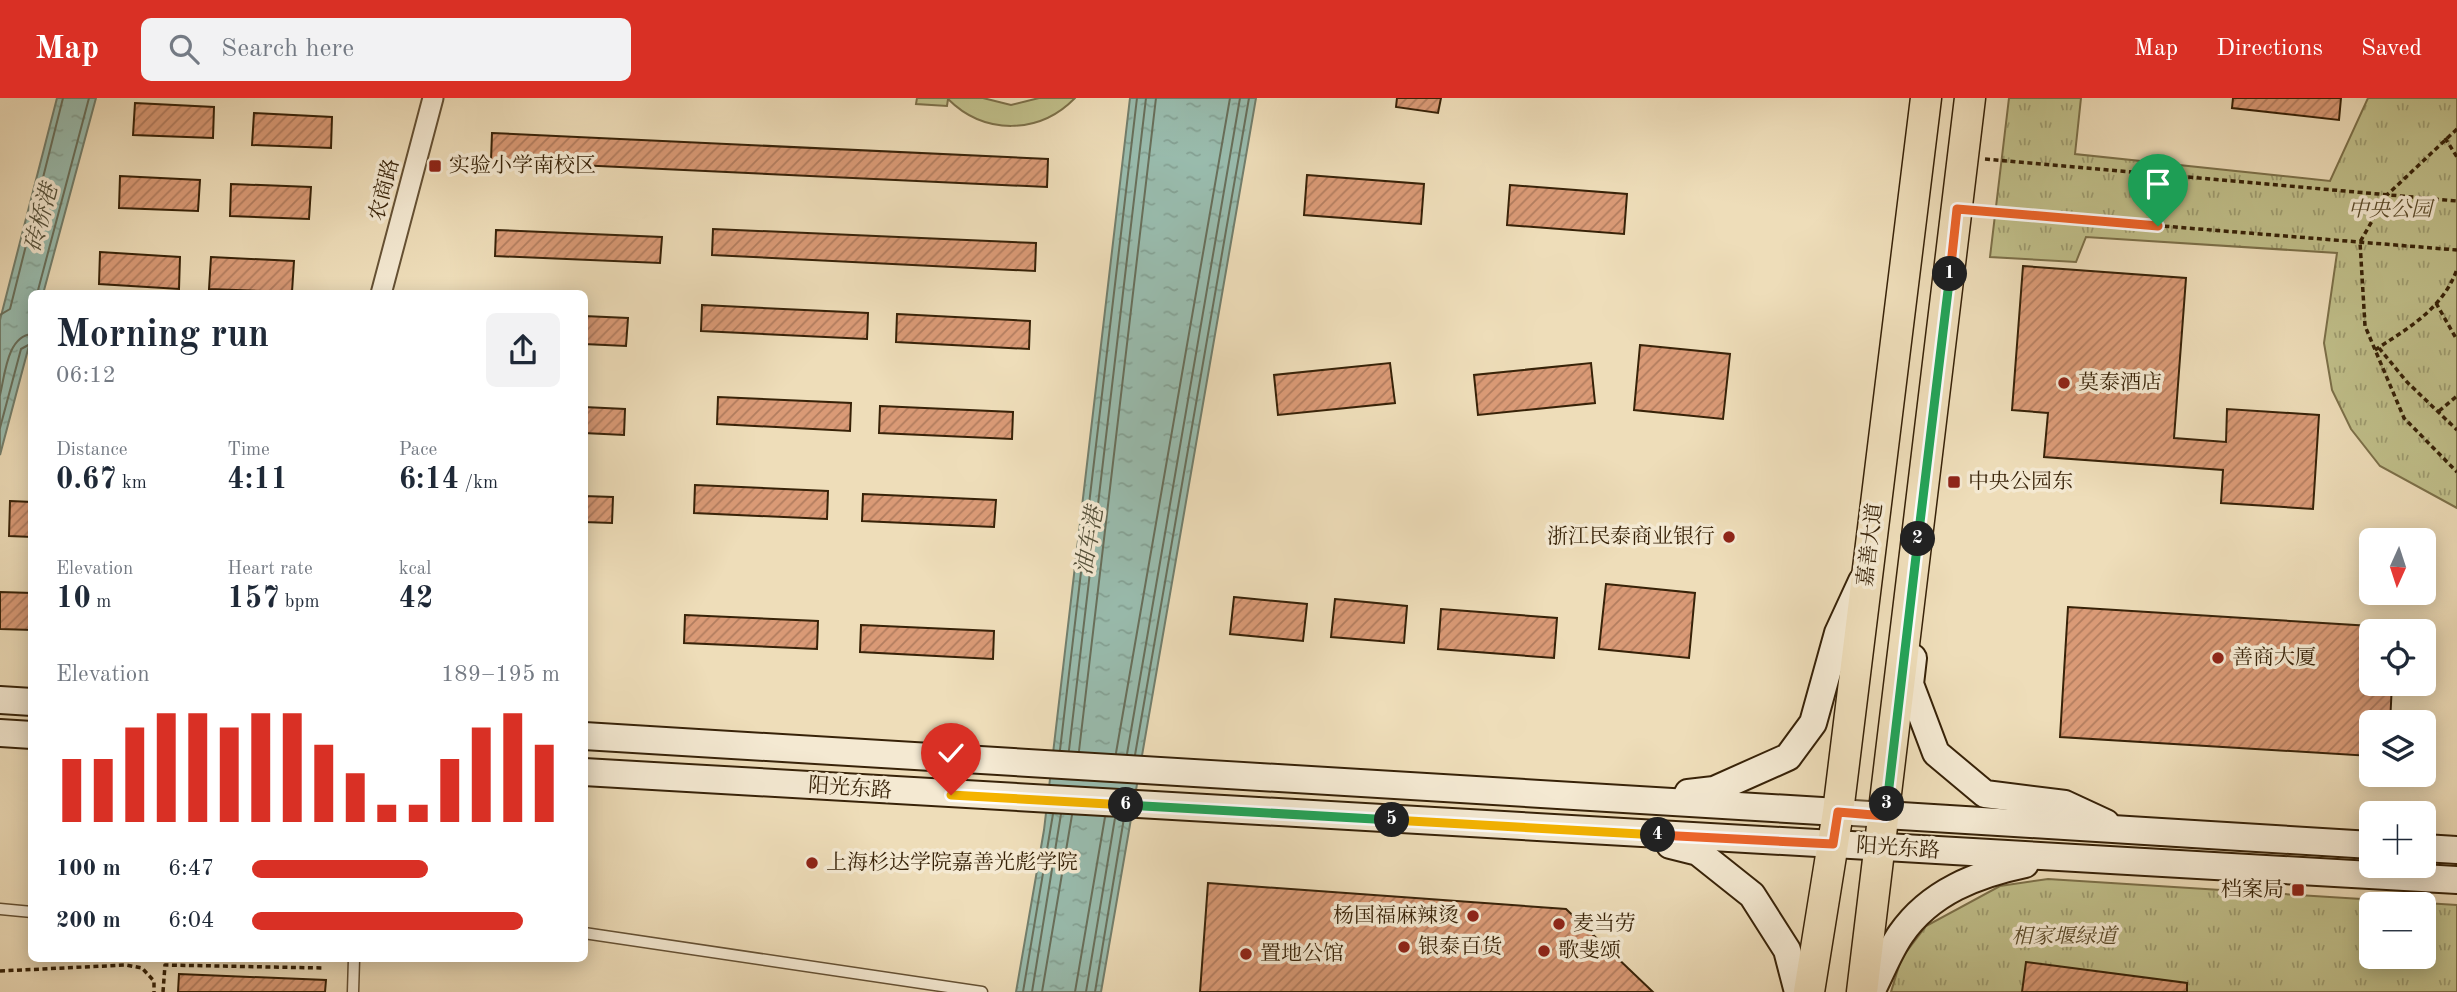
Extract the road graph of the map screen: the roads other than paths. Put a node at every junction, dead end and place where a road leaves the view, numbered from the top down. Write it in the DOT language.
graph roads {
  1 [pos="433,98"];
  2 [pos="1926,98"];
  3 [pos="1970,98"];
  4 [pos="382,290"];
  5 [pos="1868,570"];
  6 [pos="1909,621"];
  7 [pos="0,700"];
  8 [pos="28,702"];
  9 [pos="0,733"];
  10 [pos="28,735"];
  11 [pos="588,736"];
  12 [pos="588,772"];
  13 [pos="1632,800"];
  14 [pos="1838,812"];
  15 [pos="1885,816"];
  16 [pos="2120,830"];
  17 [pos="1628,833"];
  18 [pos="1833,844"];
  19 [pos="2359,844"];
  20 [pos="1880,849"];
  21 [pos="2436,849"];
  22 [pos="2457,850"];
  23 [pos="2054,858"];
  24 [pos="2457,880"];
  25 [pos="0,909"];
  26 [pos="28,912"];
  27 [pos="588,934"];
  28 [pos="354,962"];
  29 [pos="353,992"];
  30 [pos="982,992"];
  31 [pos="1798,992"];
  32 [pos="1809,992"];
  33 [pos="1862,992"];
  34 [pos="1871,992"];
  1 -- 4 [label="street, 农商路"];
  2 -- 5 [label="main road, 嘉善大道"];
  3 -- 6 [label="main road"];
  5 -- 13 [label="main road"];
  5 -- 14 [label="main road, 嘉善大道"];
  6 -- 15 [label="main road"];
  6 -- 16 [label="main road"];
  7 -- 8 [label="main road"];
  9 -- 10 [label="main road"];
  11 -- 13 [label="main road, 阳光东路"];
  12 -- 17 [label="main road, 阳光东路"];
  13 -- 14 [label="main road, 阳光东路"];
  14 -- 15 [label="street, 阳光东路"];
  14 -- 18 [label="main road, 嘉善大道"];
  15 -- 16 [label="main road, 阳光东路"];
  15 -- 20 [label="main road"];
  16 -- 19 [label="main road, 阳光东路"];
  17 -- 18 [label="main road, 阳光东路"];
  17 -- 31 [label="main road"];
  18 -- 20 [label="main road, 阳光东路"];
  18 -- 32 [label="main road, 嘉善大道"];
  20 -- 23 [label="main road, 阳光东路"];
  20 -- 33 [label="main road"];
  21 -- 22 [label="main road"];
  23 -- 24 [label="main road, 阳光东路"];
  23 -- 34 [label="main road"];
  25 -- 26 [label="lane"];
  27 -- 30 [label="lane"];
  28 -- 29 [label="lane"];
}
